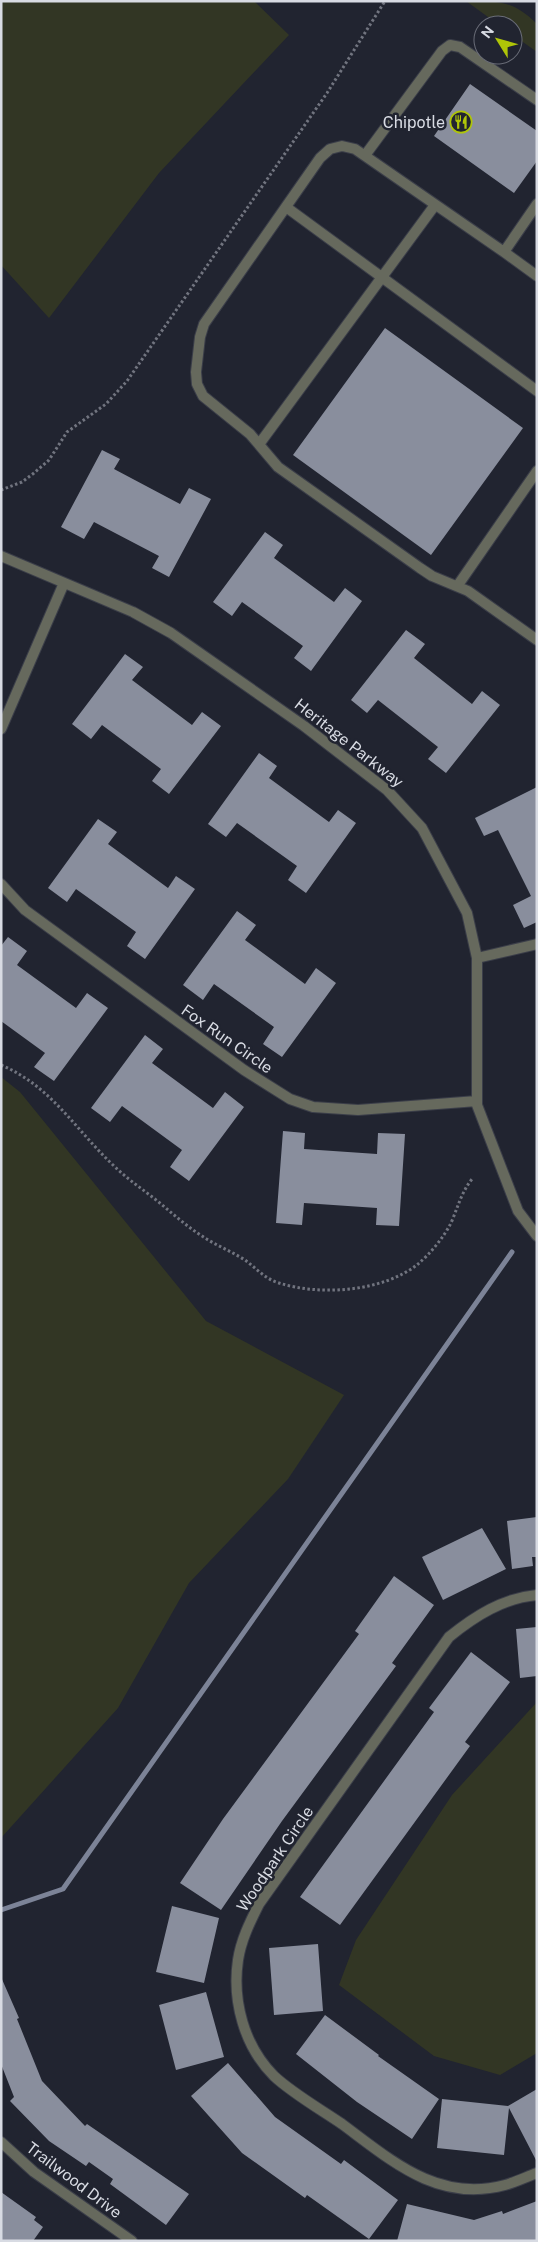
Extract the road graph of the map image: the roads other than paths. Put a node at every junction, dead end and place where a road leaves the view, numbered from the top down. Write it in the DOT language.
graph roads {
  1 [pos="537,100"];
  2 [pos="366,154"];
  3 [pos="537,204"];
  4 [pos="435,205"];
  5 [pos="286,207"];
  6 [pos="504,252"];
  7 [pos="537,276"];
  8 [pos="383,278"];
  9 [pos="537,391"];
  10 [pos="260,443"];
  11 [pos="537,471"];
  12 [pos="1,556"];
  13 [pos="64,583"];
  14 [pos="458,585"];
  15 [pos="537,640"];
  16 [pos="1,729"];
  17 [pos="1,884"];
  18 [pos="537,944"];
  19 [pos="477,958"];
  20 [pos="477,1101"];
  21 [pos="537,1236"];
  22 [pos="537,1595"];
  23 [pos="1,2142"];
  24 [pos="537,2173"];
  25 [pos="132,2241"];
  1 -- 2 [label="street"];
  2 -- 4 [label="street"];
  2 -- 5 [label="street"];
  3 -- 6 [label="street"];
  4 -- 6 [label="street"];
  4 -- 8 [label="street"];
  5 -- 8 [label="street"];
  5 -- 10 [label="street"];
  6 -- 7 [label="street"];
  8 -- 9 [label="street"];
  8 -- 10 [label="street"];
  10 -- 14 [label="street"];
  11 -- 14 [label="street"];
  12 -- 13 [label="street, Heritage Parkway"];
  13 -- 16 [label="street"];
  13 -- 19 [label="street, Heritage Parkway"];
  14 -- 15 [label="street"];
  17 -- 20 [label="street, Fox Run Circle"];
  18 -- 19 [label="street"];
  19 -- 20 [label="street, Heritage Parkway"];
  20 -- 21 [label="street, Heritage Parkway"];
  22 -- 24 [label="street, Woodpark Circle"];
  23 -- 25 [label="street, Trailwood Drive"];
}
